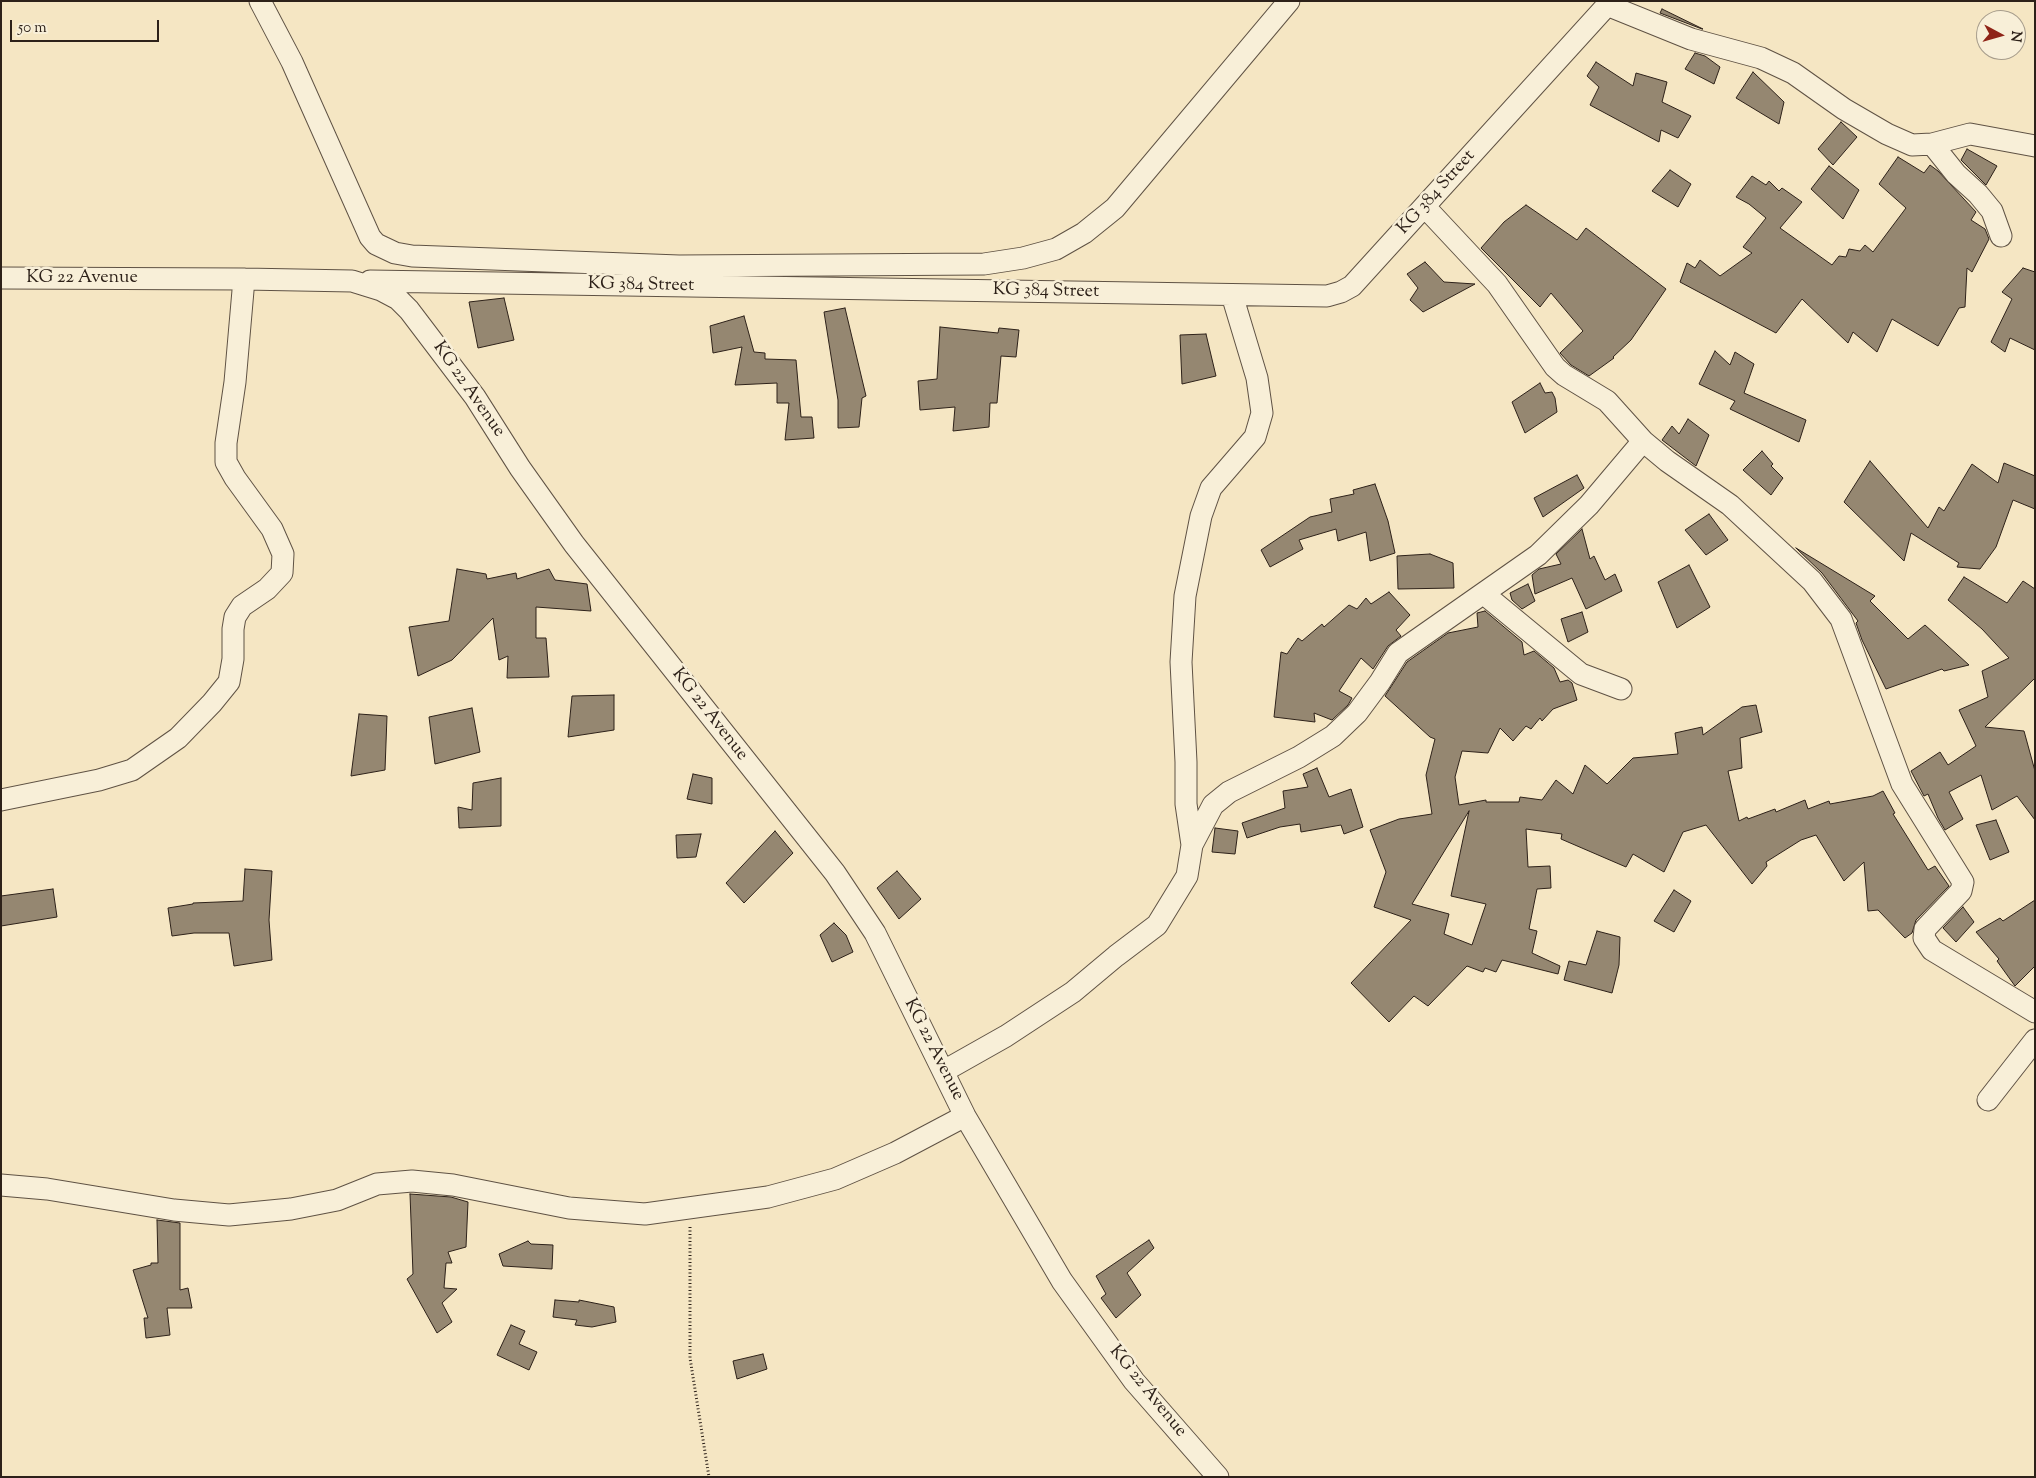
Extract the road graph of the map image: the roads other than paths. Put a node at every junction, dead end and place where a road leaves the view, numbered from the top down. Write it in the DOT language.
graph roads {
  1 [pos="260,1"];
  2 [pos="1289,1"];
  3 [pos="1609,3"];
  4 [pos="1932,144"];
  5 [pos="2035,146"];
  6 [pos="1425,207"];
  7 [pos="2001,236"];
  8 [pos="1,278"];
  9 [pos="244,279"];
  10 [pos="352,281"];
  11 [pos="1232,295"];
  12 [pos="1643,441"];
  13 [pos="1484,594"];
  14 [pos="1621,689"];
  15 [pos="1,800"];
  16 [pos="1192,845"];
  17 [pos="2035,1012"];
  18 [pos="2035,1040"];
  19 [pos="944,1071"];
  20 [pos="1988,1100"];
  21 [pos="965,1116"];
  22 [pos="1,1185"];
  23 [pos="1218,1477"];
  1 -- 2 [label="street"];
  3 -- 4 [label="street"];
  3 -- 6 [label="street, KG 384 Street"];
  4 -- 5 [label="street"];
  4 -- 7 [label="street"];
  6 -- 11 [label="street, KG 384 Street"];
  6 -- 12 [label="street"];
  8 -- 9 [label="street, KG 22 Avenue"];
  9 -- 10 [label="street, KG 22 Avenue"];
  9 -- 15 [label="street"];
  10 -- 11 [label="street, KG 384 Street"];
  10 -- 19 [label="street, KG 22 Avenue"];
  11 -- 16 [label="street"];
  12 -- 13 [label="street"];
  12 -- 17 [label="street"];
  13 -- 14 [label="street"];
  13 -- 16 [label="street"];
  16 -- 19 [label="street"];
  18 -- 20 [label="street"];
  19 -- 21 [label="street, KG 22 Avenue"];
  21 -- 22 [label="street"];
  21 -- 23 [label="street, KG 22 Avenue"];
}
